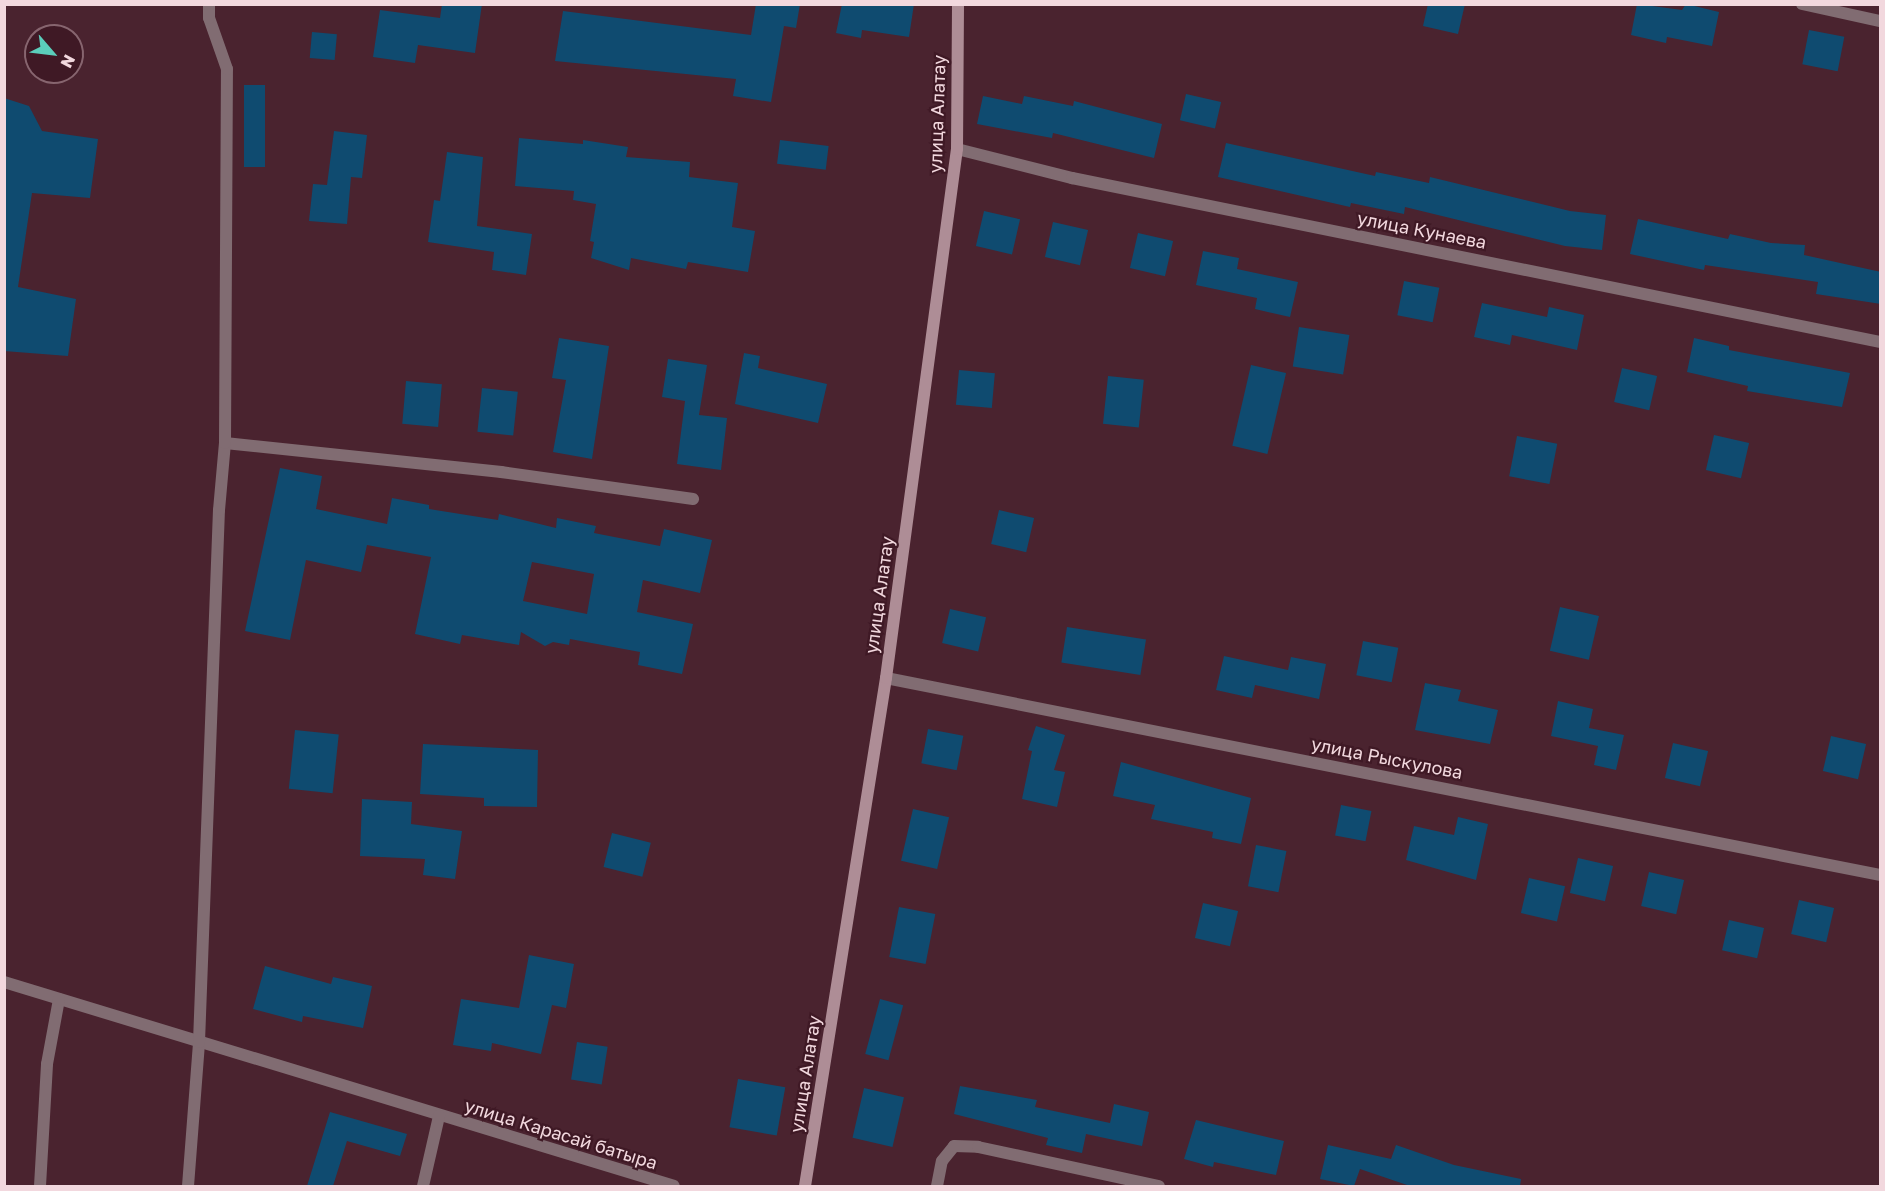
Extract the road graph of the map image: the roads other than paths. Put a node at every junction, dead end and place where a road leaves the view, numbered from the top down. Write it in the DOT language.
graph roads {
  1 [pos="209,4"];
  2 [pos="958,4"];
  3 [pos="1802,4"];
  4 [pos="1881,21"];
  5 [pos="957,149"];
  6 [pos="1881,342"];
  7 [pos="225,443"];
  8 [pos="693,499"];
  9 [pos="886,678"];
  10 [pos="1881,874"];
  11 [pos="4,982"];
  12 [pos="59,999"];
  13 [pos="200,1042"];
  14 [pos="439,1116"];
  15 [pos="40,1186"];
  16 [pos="188,1186"];
  17 [pos="423,1186"];
  18 [pos="674,1186"];
  19 [pos="805,1186"];
  20 [pos="937,1186"];
  21 [pos="1159,1186"];
  1 -- 7 [label="street"];
  2 -- 5 [label="street, улица Алатау"];
  3 -- 4 [label="street"];
  5 -- 6 [label="street, улица Кунаева"];
  5 -- 9 [label="street, улица Алатау"];
  7 -- 8 [label="street"];
  7 -- 13 [label="street"];
  9 -- 10 [label="street, улица Рыскулова"];
  9 -- 19 [label="street, улица Алатау"];
  11 -- 12 [label="street"];
  12 -- 13 [label="street"];
  12 -- 15 [label="street"];
  13 -- 14 [label="street"];
  13 -- 16 [label="street"];
  14 -- 17 [label="street, улица Карасай батыра"];
  14 -- 18 [label="street, улица Карасай батыра"];
  20 -- 21 [label="street"];
}
